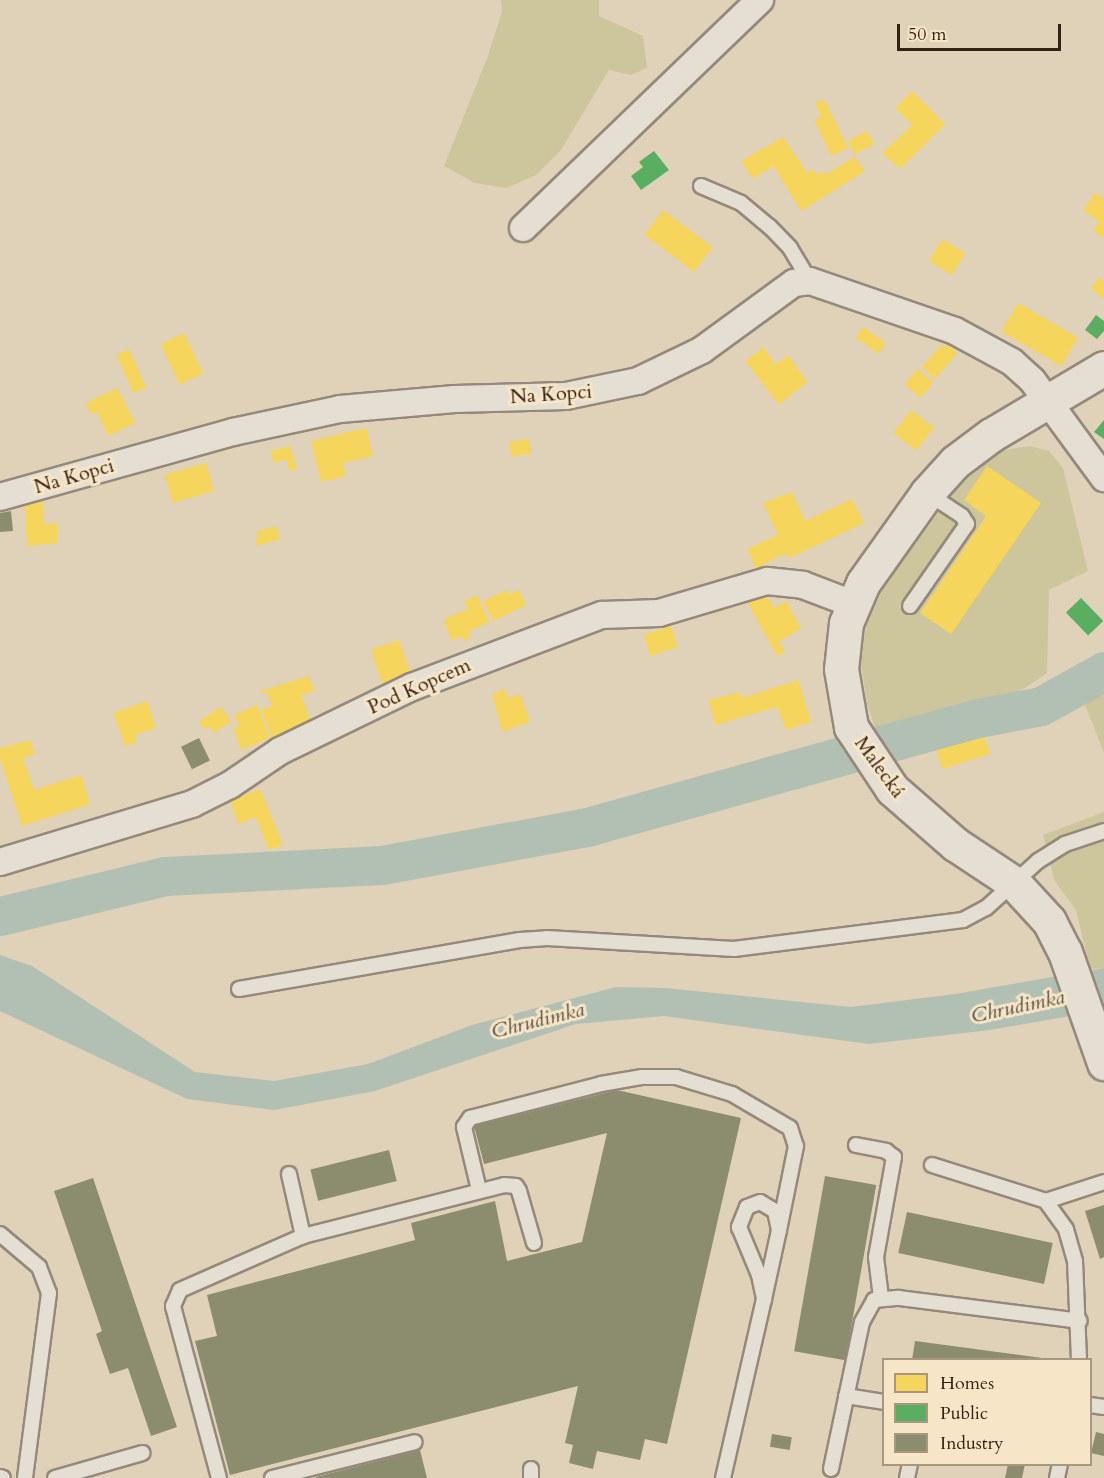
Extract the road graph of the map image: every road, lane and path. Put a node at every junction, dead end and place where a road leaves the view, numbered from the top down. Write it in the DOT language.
graph roads {
  1 [pos="760,0"];
  2 [pos="700,186"];
  3 [pos="523,228"];
  4 [pos="810,281"];
  5 [pos="1104,368"];
  6 [pos="1048,402"];
  7 [pos="1104,478"];
  8 [pos="927,492"];
  9 [pos="0,497"];
  10 [pos="853,604"];
  11 [pos="910,606"];
  12 [pos="1104,831"];
  13 [pos="0,862"];
  14 [pos="1014,883"];
  15 [pos="239,989"];
  16 [pos="1099,1048"];
  17 [pos="856,1146"];
  18 [pos="932,1165"];
  19 [pos="289,1174"];
  20 [pos="1104,1182"];
  21 [pos="479,1190"];
  22 [pos="1046,1201"];
  23 [pos="779,1230"];
  24 [pos="0,1234"];
  25 [pos="303,1236"];
  26 [pos="534,1243"];
  27 [pos="881,1298"];
  28 [pos="764,1299"];
  29 [pos="1080,1321"];
  30 [pos="1079,1358"];
  31 [pos="846,1396"];
  32 [pos="882,1402"];
  33 [pos="415,1442"];
  34 [pos="142,1453"];
  35 [pos="831,1469"];
  36 [pos="25,1478"];
  37 [pos="55,1478"];
  38 [pos="219,1478"];
  39 [pos="272,1478"];
  40 [pos="723,1478"];
  1 -- 3 [label="street"];
  2 -- 4 [label="lane"];
  4 -- 6 [label="street"];
  4 -- 9 [label="street, Na Kopci"];
  5 -- 6 [label="street, Malecká"];
  6 -- 7 [label="street"];
  6 -- 8 [label="street, Malecká"];
  8 -- 10 [label="street, Malecká"];
  8 -- 11 [label="lane"];
  10 -- 13 [label="street, Pod Kopcem"];
  10 -- 14 [label="street, Malecká"];
  12 -- 14 [label="lane"];
  14 -- 15 [label="lane"];
  14 -- 16 [label="street, Malecká"];
  17 -- 27 [label="lane"];
  18 -- 22 [label="lane"];
  19 -- 25 [label="lane"];
  20 -- 22 [label="lane"];
  21 -- 23 [label="lane"];
  21 -- 25 [label="lane"];
  21 -- 26 [label="lane"];
  22 -- 29 [label="lane"];
  23 -- 28 [label="lane"];
  23 -- 28 [label="lane"];
  24 -- 36 [label="lane"];
  25 -- 38 [label="lane"];
  27 -- 29 [label="lane"];
  27 -- 31 [label="lane"];
  28 -- 40 [label="lane"];
  29 -- 30 [label="lane"];
  31 -- 32 [label="lane"];
  31 -- 35 [label="lane"];
  33 -- 39 [label="lane"];
  34 -- 37 [label="lane"];
}
